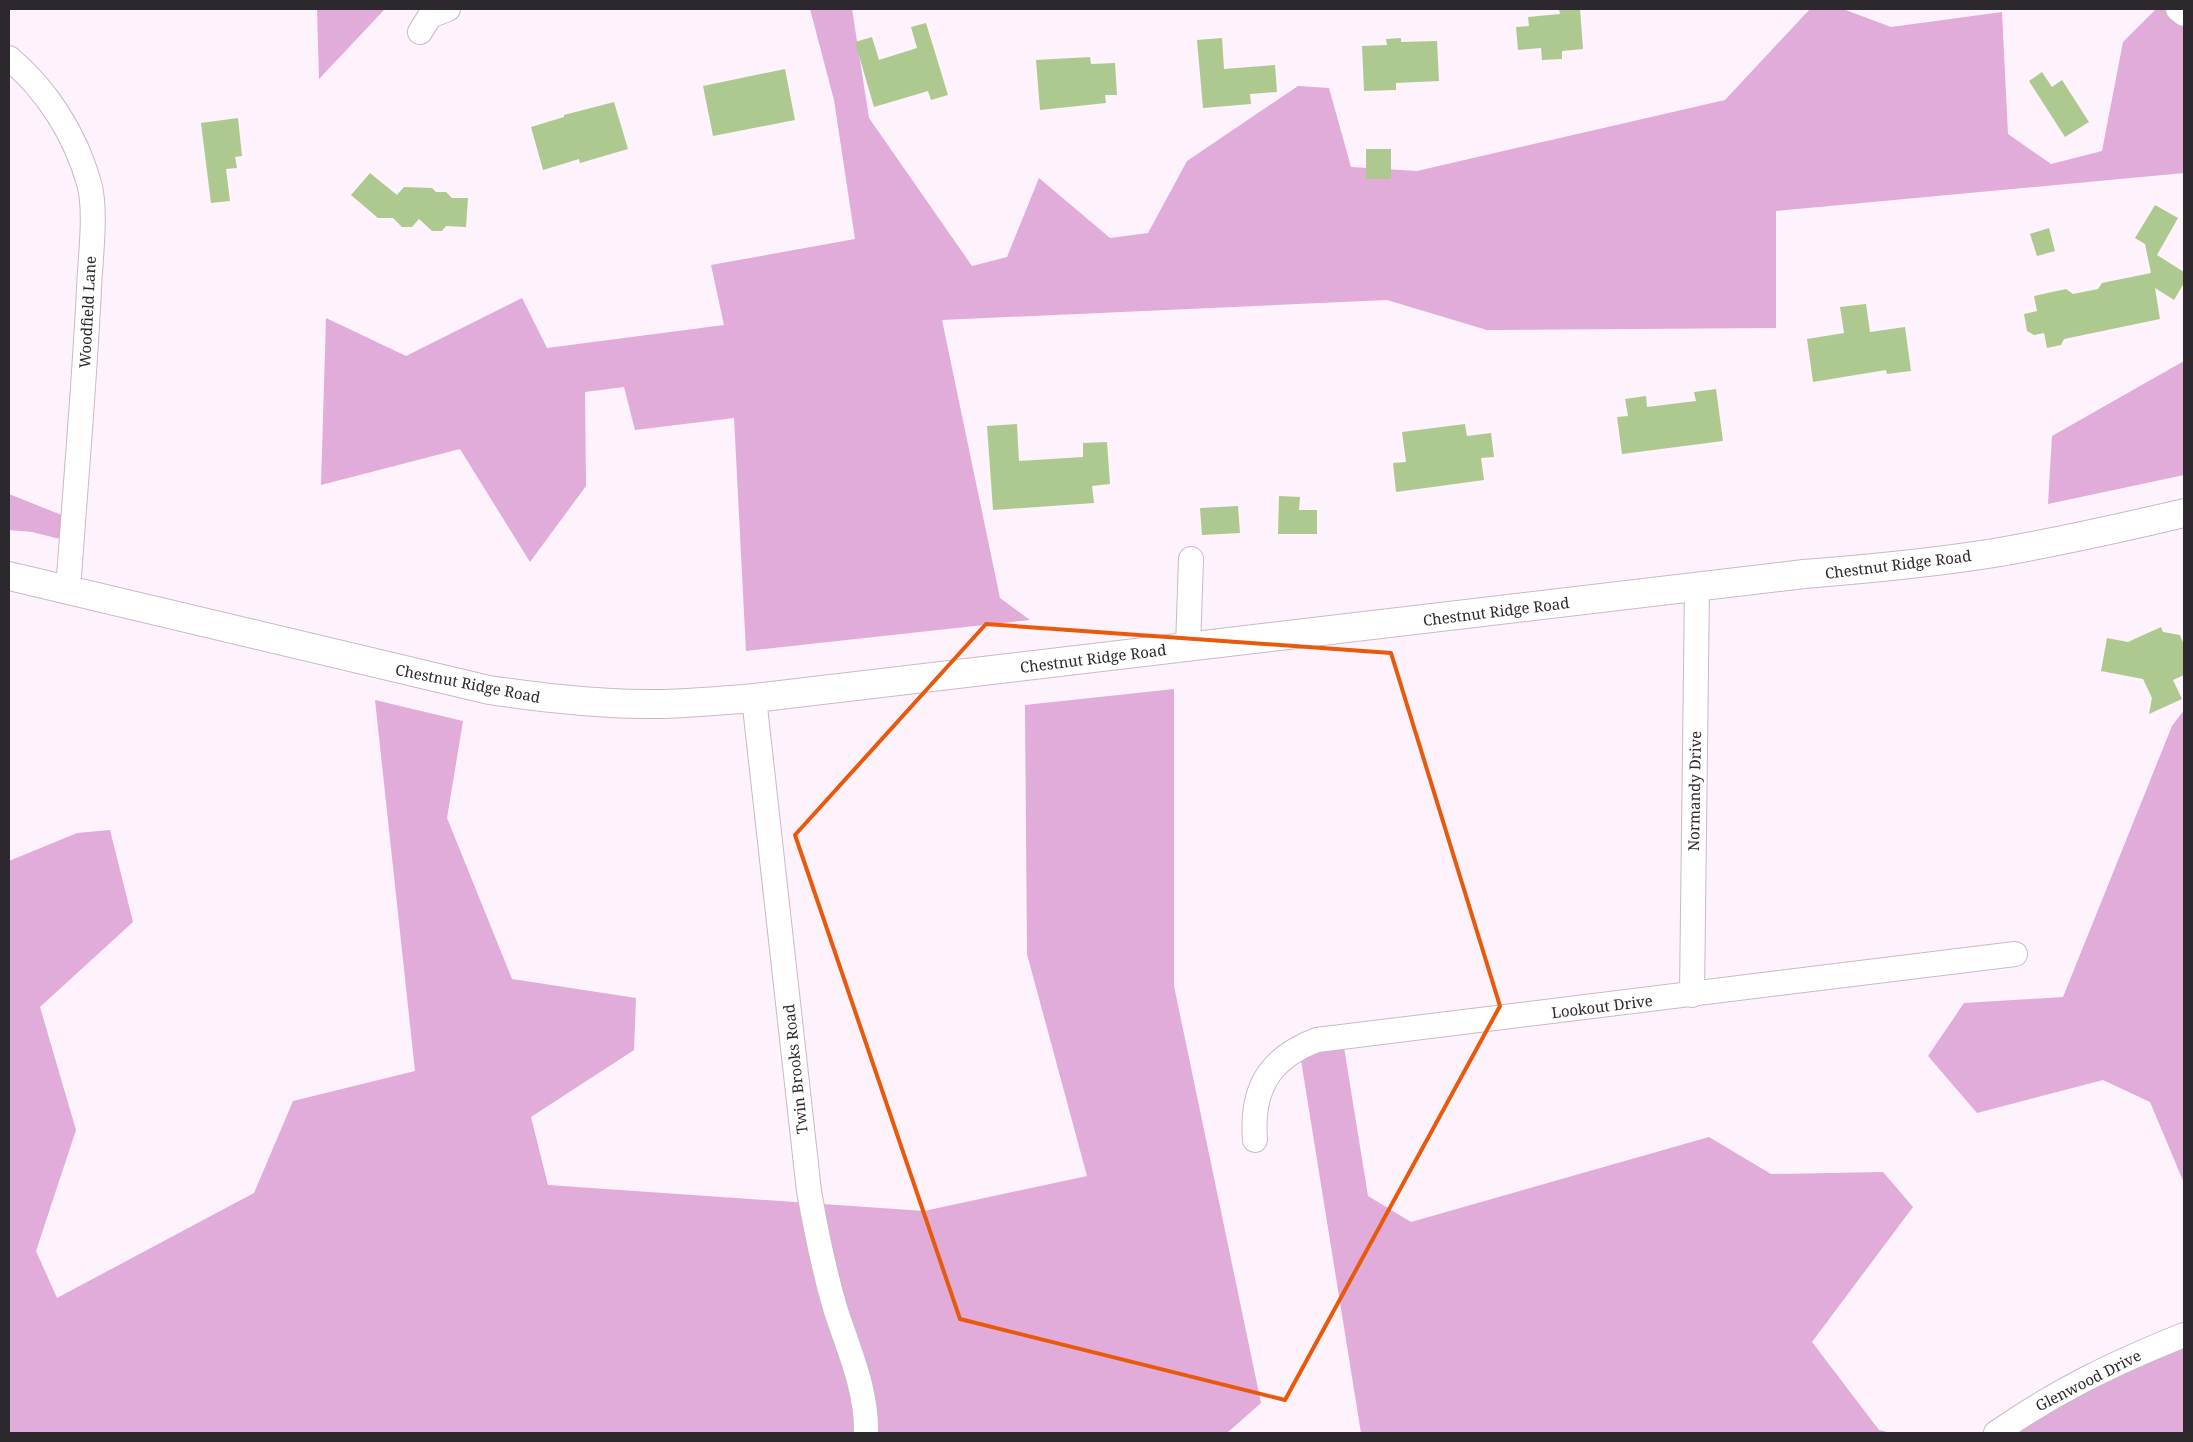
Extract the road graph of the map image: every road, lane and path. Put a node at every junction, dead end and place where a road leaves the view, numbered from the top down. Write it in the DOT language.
graph roads {
  1 [pos="448,9"];
  2 [pos="2178,9"];
  3 [pos="2184,14"];
  4 [pos="420,32"];
  5 [pos="9,58"];
  6 [pos="2184,513"];
  7 [pos="1191,560"];
  8 [pos="9,576"];
  9 [pos="1697,587"];
  10 [pos="68,591"];
  11 [pos="1188,647"];
  12 [pos="754,698"];
  13 [pos="2015,954"];
  14 [pos="1692,995"];
  15 [pos="1255,1140"];
  16 [pos="2184,1336"];
  17 [pos="866,1433"];
  18 [pos="1996,1433"];
  1 -- 4 [label="street"];
  2 -- 3 [label="street"];
  5 -- 10 [label="street, Woodfield Lane"];
  6 -- 9 [label="main road, Chestnut Ridge Road"];
  7 -- 11 [label="street"];
  8 -- 10 [label="main road, Chestnut Ridge Road"];
  9 -- 11 [label="main road, Chestnut Ridge Road"];
  9 -- 14 [label="street, Normandy Drive"];
  10 -- 12 [label="main road, Chestnut Ridge Road"];
  11 -- 12 [label="main road, Chestnut Ridge Road"];
  12 -- 17 [label="street, Twin Brooks Road"];
  13 -- 14 [label="street, Lookout Drive"];
  14 -- 15 [label="street, Lookout Drive"];
  16 -- 18 [label="street, Glenwood Drive"];
}
